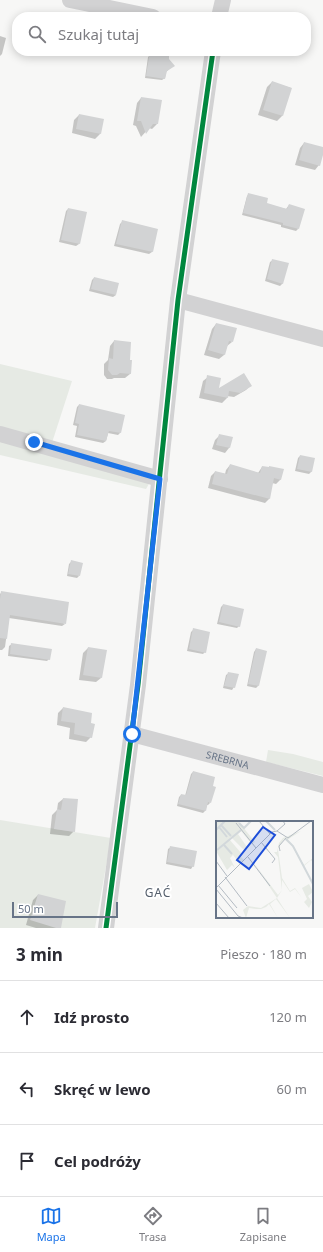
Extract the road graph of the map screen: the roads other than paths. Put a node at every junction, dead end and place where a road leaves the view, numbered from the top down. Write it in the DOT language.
graph roads {
  1 [pos="70,0"];
  2 [pos="223,0"];
  3 [pos="129,12"];
  4 [pos="220,12"];
  5 [pos="212,56"];
  6 [pos="178,300"];
  7 [pos="323,339"];
  8 [pos="0,434"];
  9 [pos="160,479"];
  10 [pos="132,734"];
  11 [pos="323,785"];
  12 [pos="106,928"];
  1 -- 3 [label="street"];
  2 -- 4 [label="street"];
  5 -- 6 [label="street"];
  6 -- 7 [label="street"];
  6 -- 9 [label="street"];
  8 -- 9 [label="street"];
  9 -- 10 [label="street"];
  10 -- 11 [label="street, SREBRNA"];
  10 -- 12 [label="street"];
}
